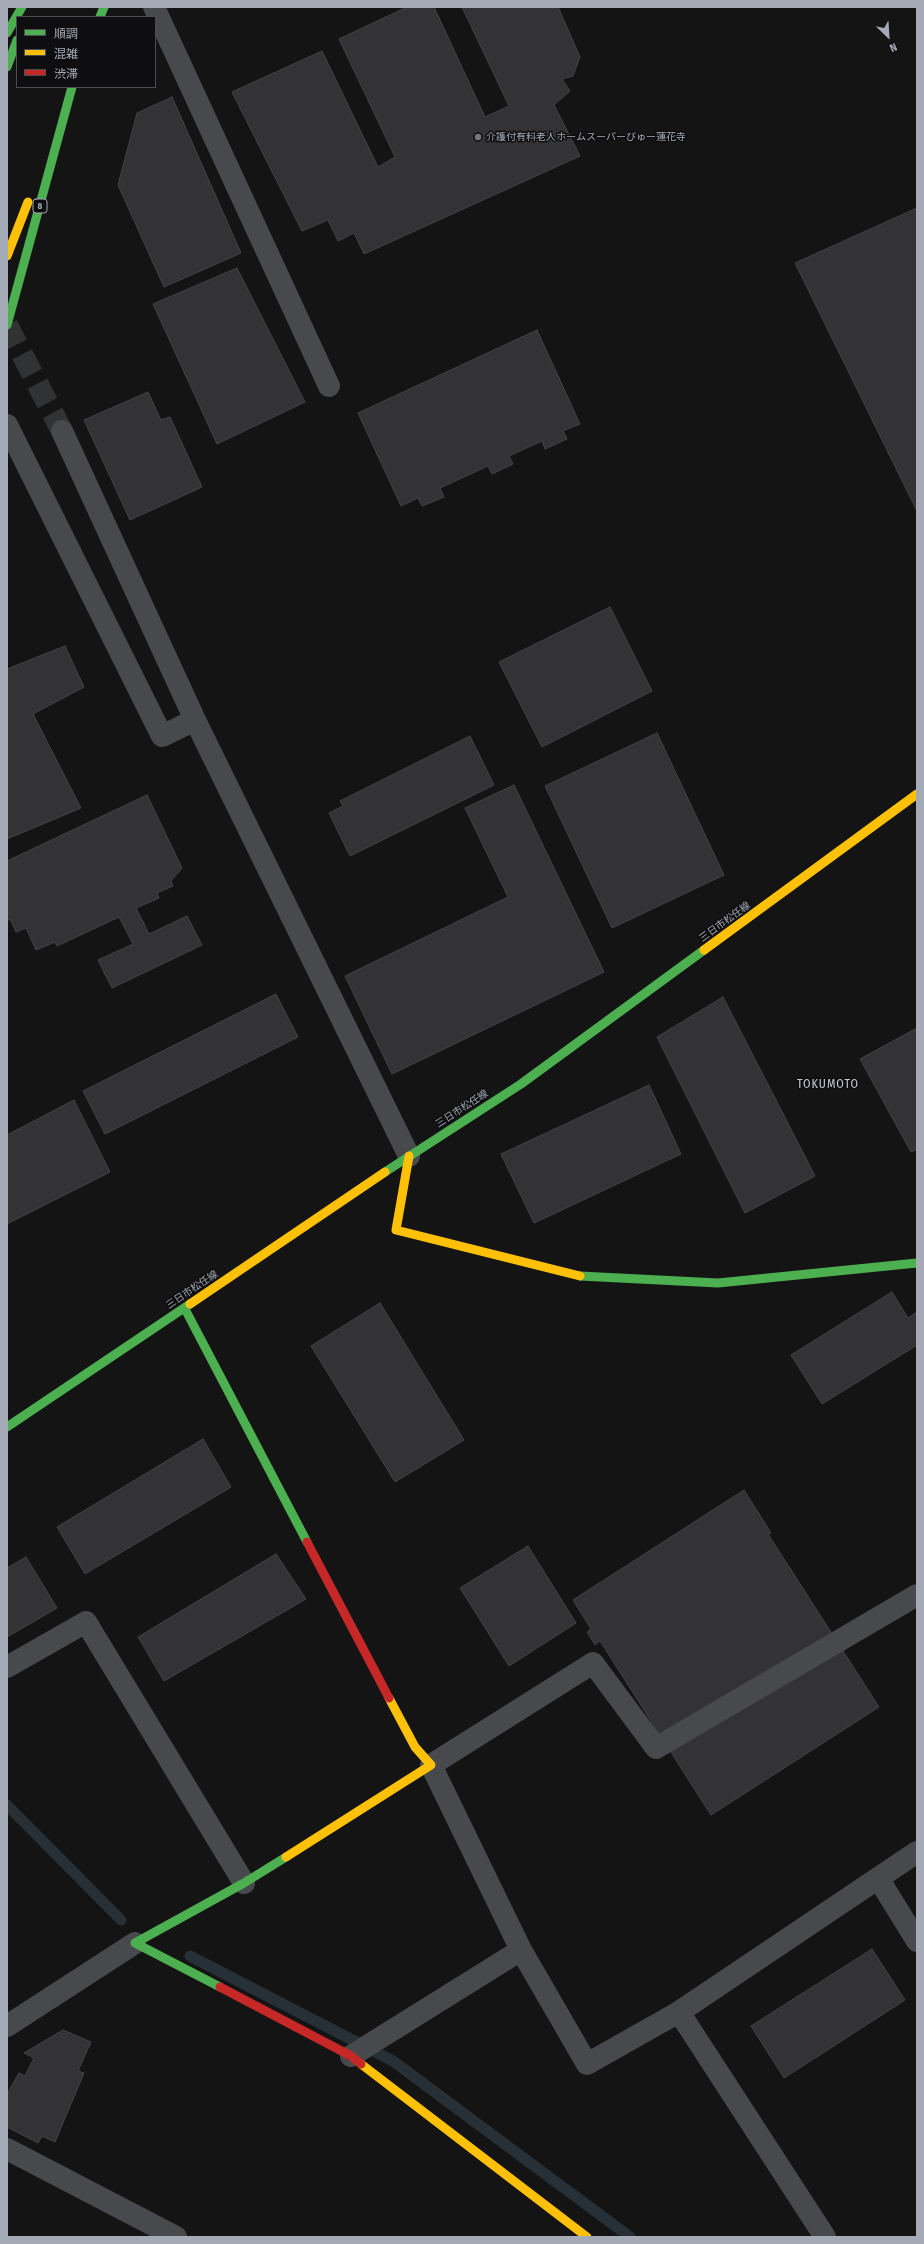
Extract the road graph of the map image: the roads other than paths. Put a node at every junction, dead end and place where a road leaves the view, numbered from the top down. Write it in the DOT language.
graph roads {
  1 [pos="22,7"];
  2 [pos="154,7"];
  3 [pos="17,16"];
  4 [pos="16,17"];
  5 [pos="7,33"];
  6 [pos="16,43"];
  7 [pos="7,67"];
  8 [pos="72,88"];
  9 [pos="72,88"];
  10 [pos="38,175"];
  11 [pos="32,190"];
  12 [pos="7,256"];
  13 [pos="7,325"];
  14 [pos="329,386"];
  15 [pos="7,425"];
  16 [pos="62,431"];
  17 [pos="195,720"];
  18 [pos="917,794"];
  19 [pos="409,1156"];
  20 [pos="917,1263"];
  21 [pos="185,1309"];
  22 [pos="7,1427"];
  23 [pos="917,1595"];
  24 [pos="7,1667"];
  25 [pos="431,1765"];
  26 [pos="917,1852"];
  27 [pos="878,1878"];
  28 [pos="244,1883"];
  29 [pos="917,1941"];
  30 [pos="135,1943"];
  31 [pos="521,1950"];
  32 [pos="679,2012"];
  33 [pos="7,2026"];
  34 [pos="356,2053"];
  35 [pos="7,2149"];
  36 [pos="176,2237"];
  37 [pos="587,2237"];
  38 [pos="825,2237"];
  1 -- 3 [label="main road"];
  2 -- 14 [label="street"];
  4 -- 5 [label="main road"];
  6 -- 7 [label="main road"];
  8 -- 10 [label="main road, 8"];
  9 -- 13 [label="main road, 8"];
  11 -- 12 [label="main road, 8"];
  15 -- 17 [label="street"];
  16 -- 17 [label="street"];
  17 -- 19 [label="street"];
  18 -- 19 [label="main road, 三日市松任線"];
  19 -- 20 [label="main road"];
  19 -- 21 [label="main road, 三日市松任線"];
  21 -- 22 [label="main road, 三日市松任線"];
  21 -- 25 [label="main road"];
  23 -- 25 [label="street"];
  24 -- 28 [label="street"];
  25 -- 28 [label="main road"];
  25 -- 31 [label="street"];
  26 -- 27 [label="street"];
  27 -- 29 [label="street"];
  27 -- 32 [label="street"];
  28 -- 30 [label="main road"];
  30 -- 33 [label="street"];
  30 -- 34 [label="main road"];
  31 -- 32 [label="street"];
  31 -- 34 [label="street"];
  32 -- 38 [label="street"];
  34 -- 37 [label="main road"];
  35 -- 36 [label="street"];
}
